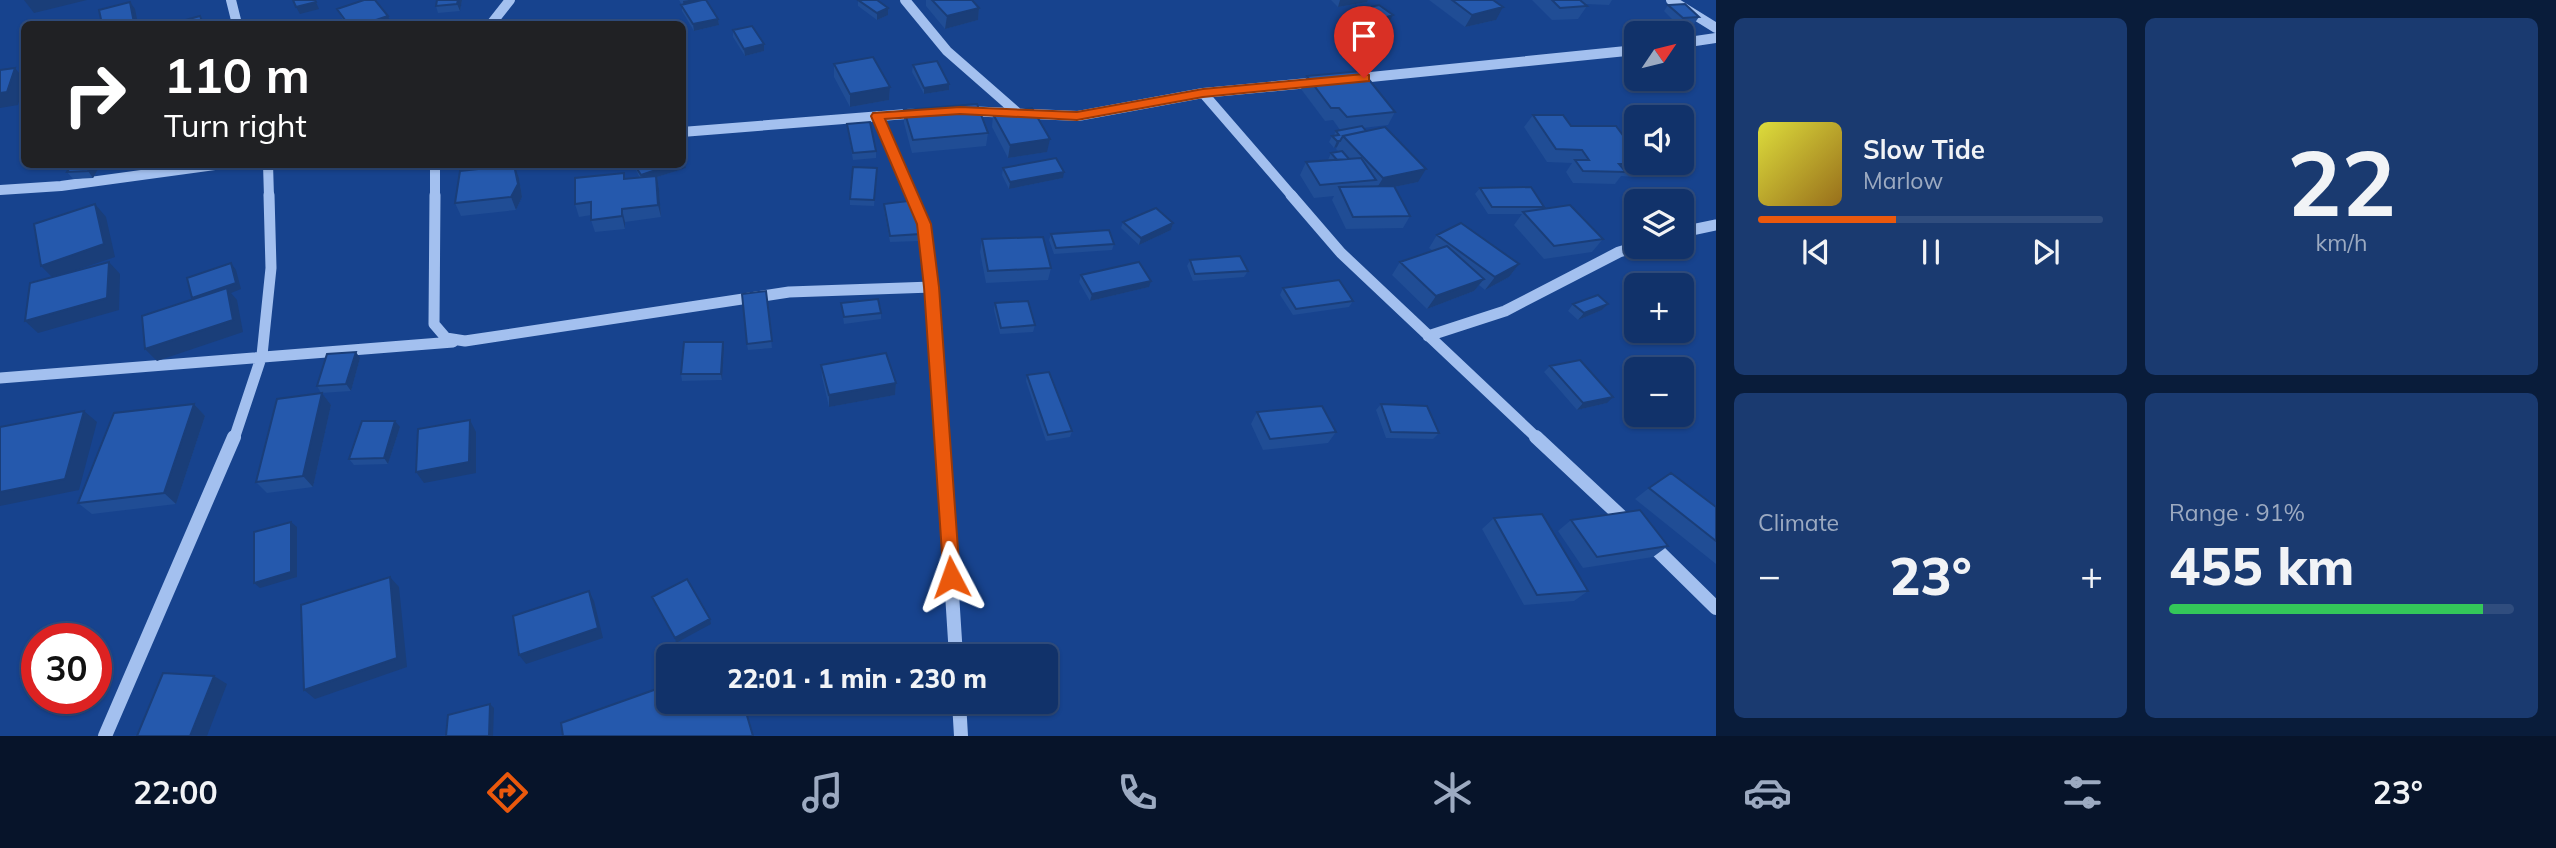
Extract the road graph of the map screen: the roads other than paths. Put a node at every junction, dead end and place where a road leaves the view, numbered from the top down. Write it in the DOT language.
graph roads {
  1 [pos="231,0"];
  2 [pos="510,0"];
  3 [pos="905,0"];
  4 [pos="1671,0"];
  5 [pos="236,21"];
  6 [pos="493,21"];
  7 [pos="1716,28"];
  8 [pos="1716,38"];
  9 [pos="1694,41"];
  10 [pos="1624,51"];
  11 [pos="1342,80"];
  12 [pos="1328,81"];
  13 [pos="1203,93"];
  14 [pos="960,110"];
  15 [pos="932,112"];
  16 [pos="1020,115"];
  17 [pos="877,116"];
  18 [pos="686,132"];
  19 [pos="193,168"];
  20 [pos="268,168"];
  21 [pos="435,168"];
  22 [pos="0,190"];
  23 [pos="1716,225"];
  24 [pos="1694,230"];
  25 [pos="1624,251"];
  26 [pos="932,287"];
  27 [pos="1428,335"];
  28 [pos="465,341"];
  29 [pos="262,355"];
  30 [pos="0,378"];
  31 [pos="1716,608"];
  32 [pos="955,644"];
  33 [pos="960,714"];
  34 [pos="105,736"];
  35 [pos="961,736"];
  1 -- 5 [label="street"];
  2 -- 6 [label="street"];
  3 -- 16 [label="street"];
  4 -- 7 [label="street"];
  8 -- 9 [label="street"];
  10 -- 11 [label="street"];
  12 -- 13 [label="street"];
  13 -- 16 [label="street"];
  13 -- 27 [label="street"];
  14 -- 16 [label="street"];
  15 -- 17 [label="street"];
  17 -- 18 [label="street"];
  17 -- 26 [label="street"];
  19 -- 22 [label="street"];
  20 -- 29 [label="street"];
  21 -- 28 [label="street"];
  23 -- 24 [label="street"];
  25 -- 27 [label="street"];
  26 -- 28 [label="street"];
  26 -- 32 [label="street"];
  27 -- 31 [label="street"];
  28 -- 29 [label="street"];
  29 -- 30 [label="street"];
  29 -- 34 [label="street"];
  33 -- 35 [label="street"];
}
